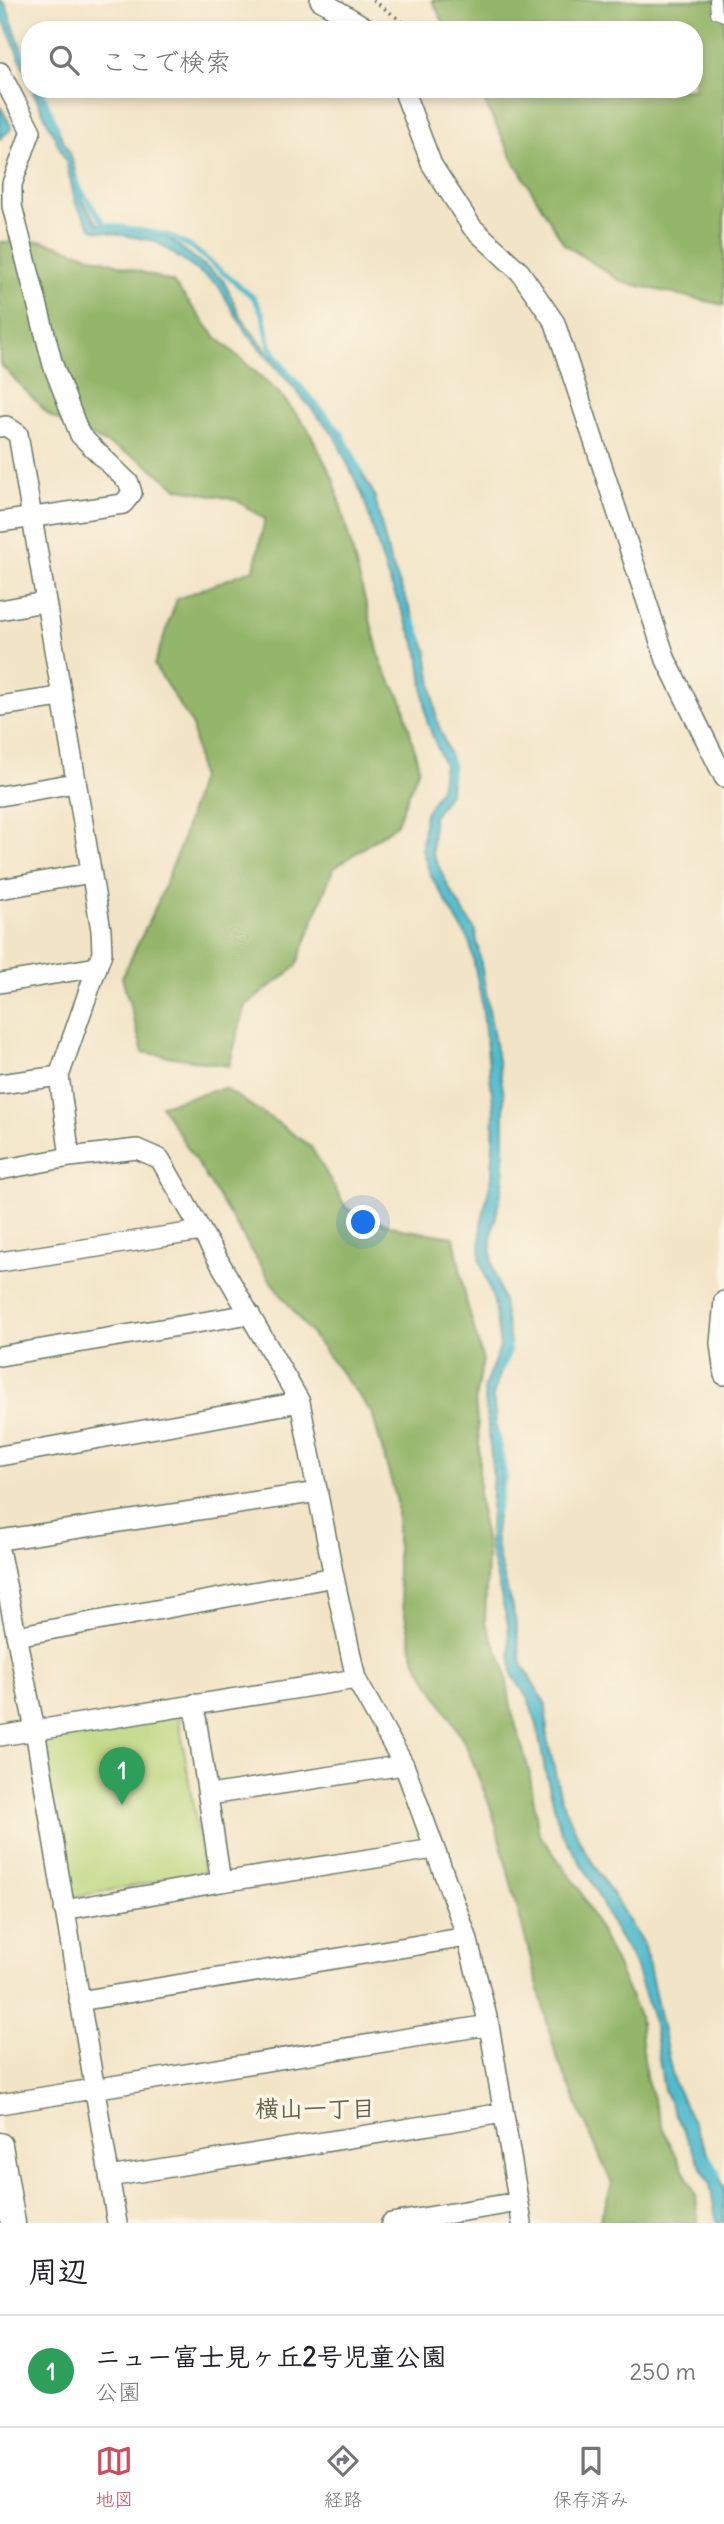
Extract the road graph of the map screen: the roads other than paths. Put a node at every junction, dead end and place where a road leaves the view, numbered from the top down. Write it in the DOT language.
graph roads {
  1 [pos="320,0"];
  2 [pos="715,0"];
  3 [pos="724,16"];
  4 [pos="355,21"];
  5 [pos="0,72"];
  6 [pos="406,98"];
  7 [pos="0,427"];
  8 [pos="30,517"];
  9 [pos="0,522"];
  10 [pos="44,602"];
  11 [pos="0,610"];
  12 [pos="60,697"];
  13 [pos="0,706"];
  14 [pos="724,777"];
  15 [pos="75,783"];
  16 [pos="0,796"];
  17 [pos="91,873"];
  18 [pos="0,889"];
  19 [pos="97,967"];
  20 [pos="0,984"];
  21 [pos="59,1076"];
  22 [pos="0,1084"];
  23 [pos="70,1157"];
  24 [pos="0,1170"];
  25 [pos="201,1230"];
  26 [pos="0,1262"];
  27 [pos="724,1301"];
  28 [pos="250,1314"];
  29 [pos="0,1356"];
  30 [pos="724,1375"];
  31 [pos="300,1402"];
  32 [pos="0,1456"];
  33 [pos="318,1492"];
  34 [pos="0,1540"];
  35 [pos="0,1554"];
  36 [pos="334,1577"];
  37 [pos="16,1636"];
  38 [pos="356,1679"];
  39 [pos="194,1704"];
  40 [pos="34,1730"];
  41 [pos="0,1736"];
  42 [pos="404,1765"];
  43 [pos="209,1796"];
  44 [pos="434,1849"];
  45 [pos="221,1882"];
  46 [pos="64,1910"];
  47 [pos="467,1937"];
  48 [pos="79,2001"];
  49 [pos="489,2025"];
  50 [pos="94,2090"];
  51 [pos="0,2104"];
  52 [pos="503,2113"];
  53 [pos="0,2145"];
  54 [pos="109,2177"];
  55 [pos="518,2202"];
  56 [pos="13,2223"];
  57 [pos="117,2223"];
  58 [pos="391,2223"];
  59 [pos="522,2223"];
  1 -- 4 [label="street"];
  2 -- 3 [label="lane"];
  5 -- 8 [label="street"];
  6 -- 14 [label="street"];
  7 -- 8 [label="street"];
  8 -- 9 [label="street"];
  8 -- 10 [label="street"];
  10 -- 11 [label="street"];
  10 -- 12 [label="street"];
  12 -- 13 [label="street"];
  12 -- 15 [label="street"];
  15 -- 16 [label="street"];
  15 -- 17 [label="street"];
  17 -- 18 [label="street"];
  17 -- 19 [label="street"];
  19 -- 20 [label="street"];
  19 -- 21 [label="street"];
  21 -- 22 [label="street"];
  21 -- 23 [label="street"];
  23 -- 24 [label="street"];
  23 -- 25 [label="street"];
  25 -- 26 [label="street"];
  25 -- 28 [label="street"];
  27 -- 30 [label="street"];
  28 -- 29 [label="street"];
  28 -- 31 [label="street"];
  31 -- 32 [label="street"];
  31 -- 33 [label="street"];
  33 -- 34 [label="street"];
  33 -- 36 [label="street"];
  35 -- 37 [label="street"];
  36 -- 37 [label="street"];
  36 -- 38 [label="street"];
  37 -- 40 [label="street"];
  38 -- 39 [label="street"];
  38 -- 42 [label="street"];
  39 -- 40 [label="street"];
  39 -- 43 [label="street"];
  40 -- 41 [label="street"];
  40 -- 46 [label="street"];
  42 -- 43 [label="street"];
  42 -- 44 [label="street"];
  43 -- 45 [label="street"];
  44 -- 45 [label="street"];
  44 -- 47 [label="street"];
  45 -- 46 [label="street"];
  46 -- 48 [label="street"];
  47 -- 48 [label="street"];
  47 -- 49 [label="street"];
  48 -- 50 [label="street"];
  49 -- 50 [label="street"];
  49 -- 52 [label="street"];
  50 -- 51 [label="street"];
  50 -- 54 [label="street"];
  52 -- 54 [label="street"];
  52 -- 55 [label="street"];
  53 -- 56 [label="street"];
  54 -- 57 [label="street"];
  55 -- 58 [label="street"];
  55 -- 59 [label="street"];
}
